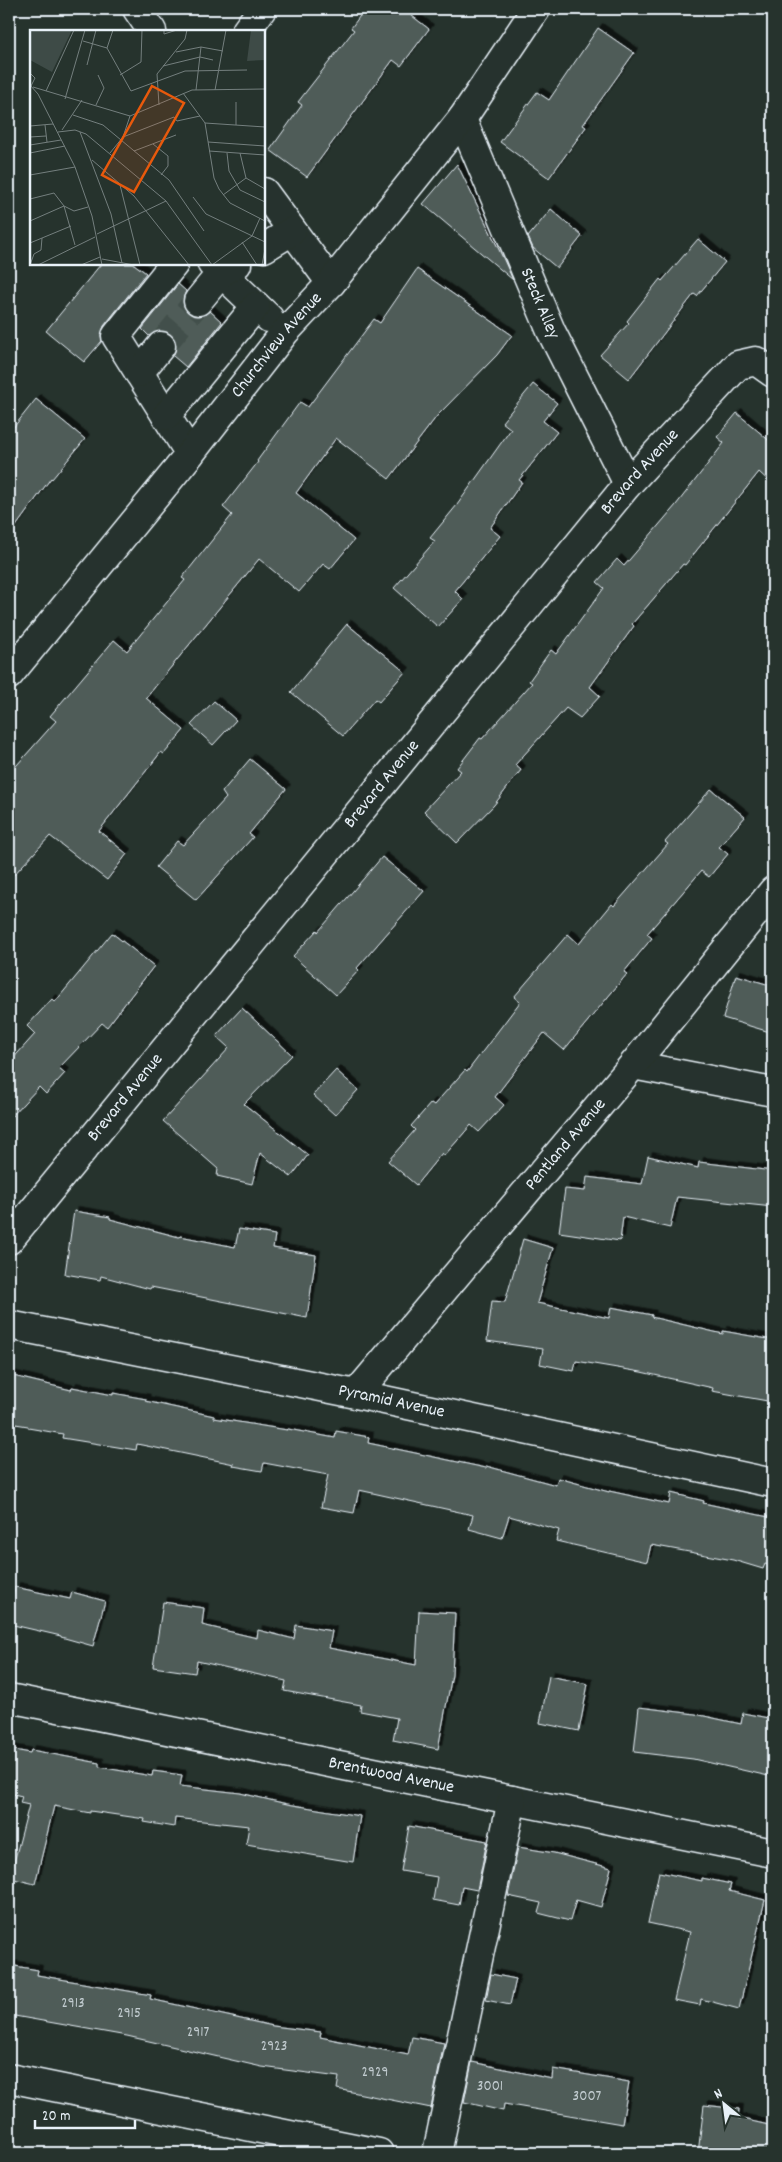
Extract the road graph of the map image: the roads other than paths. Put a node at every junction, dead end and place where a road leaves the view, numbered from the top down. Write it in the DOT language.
graph roads {
  1 [pos="137,9"];
  2 [pos="262,9"];
  3 [pos="536,9"];
  4 [pos="151,30"];
  5 [pos="247,30"];
  6 [pos="462,119"];
  7 [pos="265,193"];
  8 [pos="292,231"];
  9 [pos="265,247"];
  10 [pos="173,265"];
  11 [pos="223,267"];
  12 [pos="331,283"];
  13 [pos="198,300"];
  14 [pos="256,306"];
  15 [pos="285,332"];
  16 [pos="161,346"];
  17 [pos="139,373"];
  18 [pos="773,373"];
  19 [pos="166,416"];
  20 [pos="190,454"];
  21 [pos="628,484"];
  22 [pos="9,674"];
  23 [pos="773,891"];
  24 [pos="633,1065"];
  25 [pos="773,1092"];
  26 [pos="9,1240"];
  27 [pos="9,1324"];
  28 [pos="356,1394"];
  29 [pos="773,1483"];
  30 [pos="9,1698"];
  31 [pos="512,1800"];
  32 [pos="773,1853"];
  33 [pos="9,2078"];
  34 [pos="379,2153"];
  35 [pos="437,2153"];
  1 -- 4 [label="street"];
  2 -- 5 [label="street"];
  3 -- 6 [label="street, Churchview Avenue"];
  6 -- 12 [label="street, Churchview Avenue"];
  6 -- 21 [label="street, Steck Alley"];
  7 -- 8 [label="street"];
  8 -- 9 [label="street"];
  8 -- 12 [label="street"];
  10 -- 17 [label="street"];
  11 -- 13 [label="street"];
  11 -- 14 [label="street"];
  12 -- 15 [label="street, Churchview Avenue"];
  14 -- 15 [label="street"];
  14 -- 19 [label="street"];
  15 -- 20 [label="street, Churchview Avenue"];
  16 -- 17 [label="street"];
  17 -- 19 [label="street"];
  18 -- 21 [label="street, Brevard Avenue"];
  19 -- 20 [label="street"];
  20 -- 22 [label="street, Churchview Avenue"];
  21 -- 26 [label="street, Brevard Avenue"];
  23 -- 24 [label="street, Pentland Avenue"];
  24 -- 25 [label="street"];
  24 -- 28 [label="street, Pentland Avenue"];
  27 -- 28 [label="street, Pyramid Avenue"];
  28 -- 29 [label="street, Pyramid Avenue"];
  30 -- 31 [label="street, Brentwood Avenue"];
  31 -- 32 [label="street, Brentwood Avenue"];
  31 -- 35 [label="street"];
  33 -- 34 [label="street"];
}
